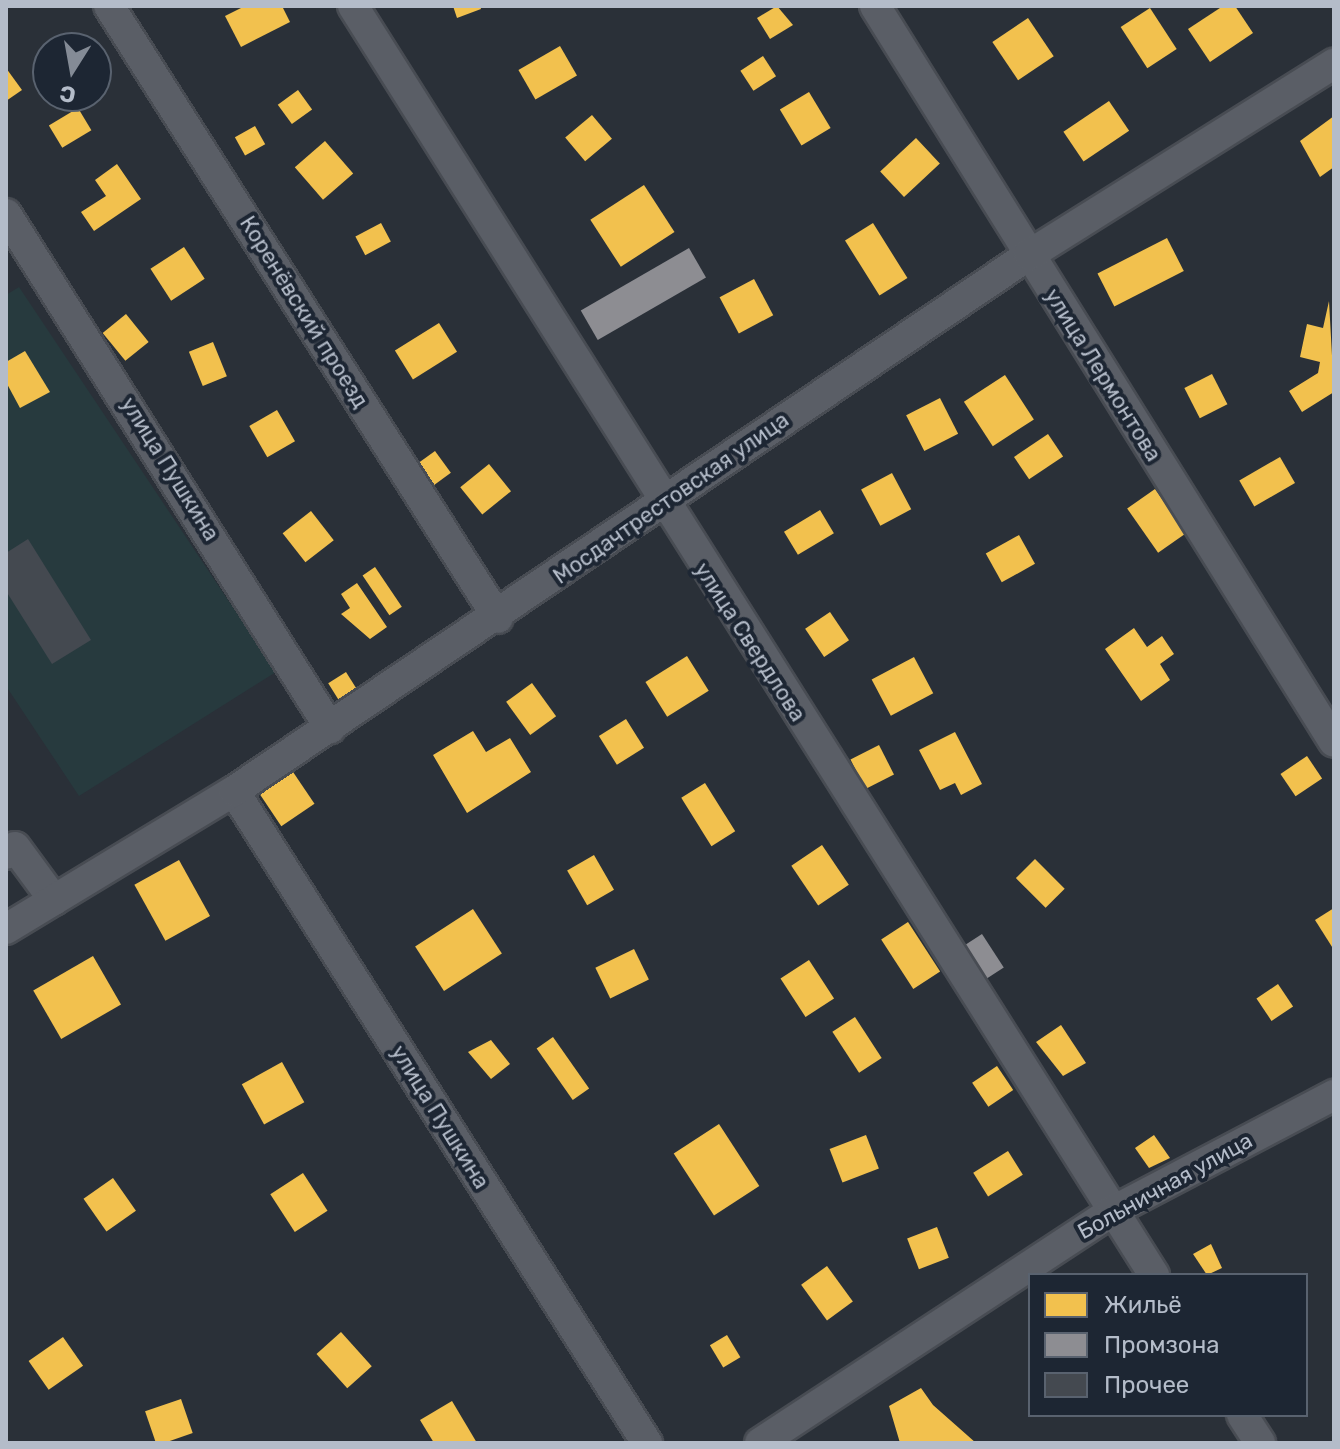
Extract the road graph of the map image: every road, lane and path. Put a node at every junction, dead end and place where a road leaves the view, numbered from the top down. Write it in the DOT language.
graph roads {
  1 [pos="109,6"];
  2 [pos="353,6"];
  3 [pos="875,6"];
  4 [pos="1334,64"];
  5 [pos="6,214"];
  6 [pos="1029,255"];
  7 [pos="660,501"];
  8 [pos="498,618"];
  9 [pos="330,728"];
  10 [pos="1334,742"];
  11 [pos="234,791"];
  12 [pos="9,845"];
  13 [pos="54,900"];
  14 [pos="6,929"];
  15 [pos="1334,1095"];
  16 [pos="1113,1211"];
  17 [pos="1153,1273"];
  18 [pos="1243,1417"];
  19 [pos="647,1443"];
  20 [pos="760,1443"];
  21 [pos="1260,1443"];
  1 -- 8 [label="street, Коренёвский проезд"];
  2 -- 7 [label="street, улица Свердлова"];
  3 -- 6 [label="street, улица Лермонтова"];
  4 -- 6 [label="street, Мосдачтрестовская улица"];
  5 -- 9 [label="street, улица Пушкина"];
  6 -- 7 [label="street, Мосдачтрестовская улица"];
  6 -- 10 [label="street, улица Лермонтова"];
  7 -- 8 [label="street, Мосдачтрестовская улица"];
  7 -- 16 [label="street, улица Свердлова"];
  8 -- 9 [label="street, Мосдачтрестовская улица"];
  9 -- 11 [label="street, Мосдачтрестовская улица"];
  11 -- 13 [label="street, Мосдачтрестовская улица"];
  11 -- 19 [label="street, улица Пушкина"];
  12 -- 13 [label="street"];
  13 -- 14 [label="street, Мосдачтрестовская улица"];
  15 -- 16 [label="street, Больничная улица"];
  16 -- 17 [label="street, улица Свердлова"];
  16 -- 20 [label="street, Больничная улица"];
  18 -- 21 [label="street"];
}
